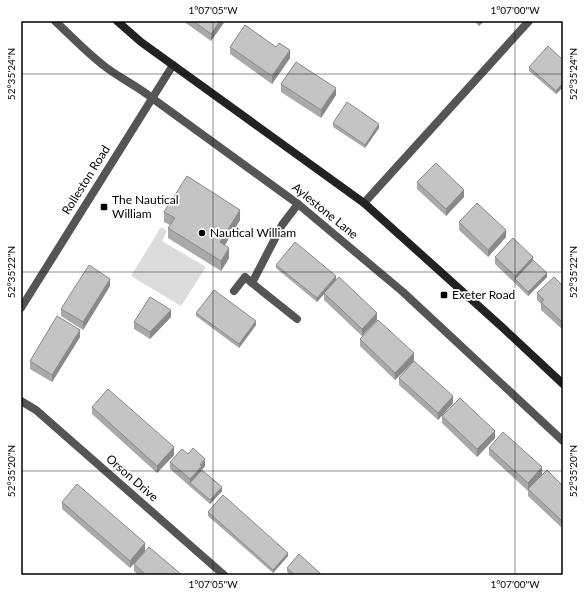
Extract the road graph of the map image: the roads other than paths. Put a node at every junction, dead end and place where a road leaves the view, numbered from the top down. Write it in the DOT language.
graph roads {
  1 [pos="55,21"];
  2 [pos="117,21"];
  3 [pos="529,21"];
  4 [pos="173,65"];
  5 [pos="152,98"];
  6 [pos="364,203"];
  7 [pos="298,204"];
  8 [pos="252,282"];
  9 [pos="234,291"];
  10 [pos="21,308"];
  11 [pos="297,319"];
  12 [pos="563,384"];
  13 [pos="21,401"];
  14 [pos="563,441"];
  15 [pos="224,575"];
  1 -- 5 [label="street, Aylestone Lane"];
  2 -- 4 [label="main road"];
  3 -- 6 [label="street"];
  4 -- 5 [label="street, Rolleston Road"];
  4 -- 6 [label="main road"];
  5 -- 7 [label="street, Aylestone Lane"];
  5 -- 10 [label="street, Rolleston Road"];
  6 -- 12 [label="main road"];
  7 -- 8 [label="street"];
  7 -- 14 [label="street, Aylestone Lane"];
  8 -- 9 [label="street"];
  8 -- 11 [label="street"];
  13 -- 15 [label="street, Orson Drive"];
}
